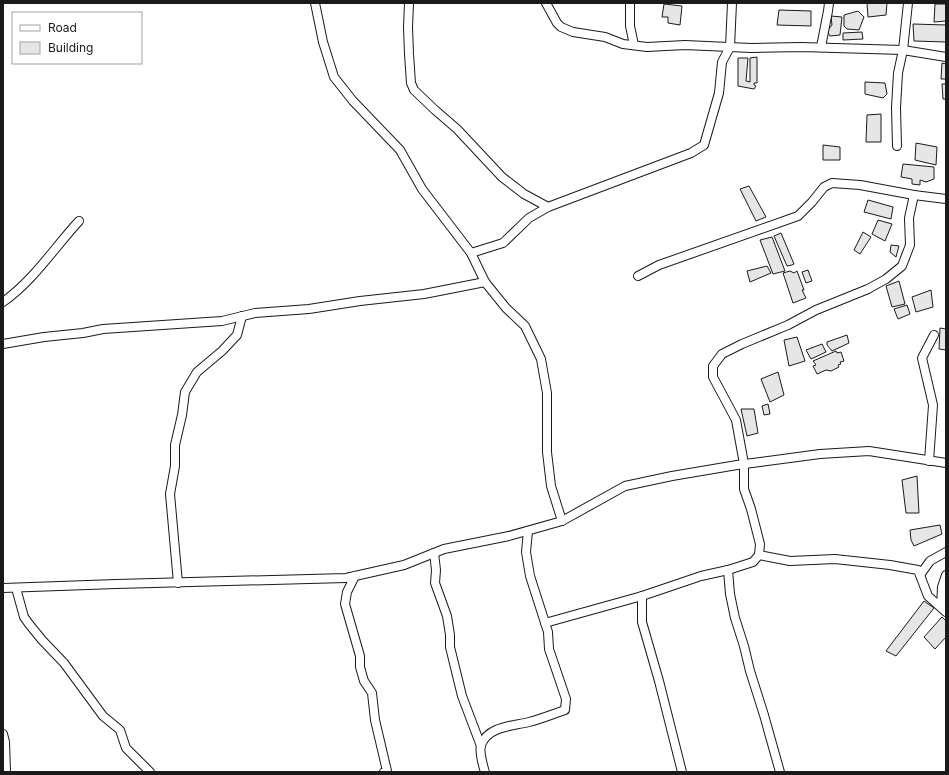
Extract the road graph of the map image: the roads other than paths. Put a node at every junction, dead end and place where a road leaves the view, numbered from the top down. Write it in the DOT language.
graph roads {
  1 [pos="315,3"];
  2 [pos="409,3"];
  3 [pos="546,3"];
  4 [pos="630,3"];
  5 [pos="732,3"];
  6 [pos="829,3"];
  7 [pos="908,3"];
  8 [pos="634,45"];
  9 [pos="730,47"];
  10 [pos="821,47"];
  11 [pos="903,50"];
  12 [pos="946,58"];
  13 [pos="897,146"];
  14 [pos="914,196"];
  15 [pos="946,199"];
  16 [pos="548,207"];
  17 [pos="79,221"];
  18 [pos="470,253"];
  19 [pos="638,276"];
  20 [pos="485,282"];
  21 [pos="3,302"];
  22 [pos="242,316"];
  23 [pos="934,335"];
  24 [pos="3,344"];
  25 [pos="929,460"];
  26 [pos="946,463"];
  27 [pos="744,464"];
  28 [pos="562,521"];
  29 [pos="528,531"];
  30 [pos="946,552"];
  31 [pos="434,553"];
  32 [pos="759,555"];
  33 [pos="728,570"];
  34 [pos="920,574"];
  35 [pos="946,575"];
  36 [pos="355,576"];
  37 [pos="178,583"];
  38 [pos="3,588"];
  39 [pos="16,588"];
  40 [pos="642,596"];
  41 [pos="943,609"];
  42 [pos="545,623"];
  43 [pos="3,734"];
  44 [pos="481,746"];
  45 [pos="6,772"];
  46 [pos="150,772"];
  47 [pos="384,772"];
  48 [pos="485,772"];
  49 [pos="682,772"];
  50 [pos="780,772"];
  1 -- 18 [label="street"];
  2 -- 16 [label="street"];
  3 -- 8 [label="street"];
  4 -- 8 [label="street"];
  5 -- 9 [label="street"];
  6 -- 10 [label="street"];
  7 -- 11 [label="street"];
  8 -- 9 [label="street"];
  9 -- 10 [label="street"];
  9 -- 16 [label="street"];
  10 -- 11 [label="street"];
  11 -- 12 [label="street"];
  11 -- 13 [label="street"];
  14 -- 15 [label="street"];
  14 -- 19 [label="street"];
  14 -- 27 [label="street"];
  16 -- 18 [label="street"];
  17 -- 21 [label="street"];
  18 -- 20 [label="street"];
  20 -- 22 [label="street"];
  20 -- 28 [label="street"];
  22 -- 24 [label="street"];
  22 -- 37 [label="street"];
  23 -- 25 [label="street"];
  25 -- 26 [label="street"];
  25 -- 27 [label="street"];
  27 -- 28 [label="street"];
  27 -- 32 [label="street"];
  28 -- 29 [label="street"];
  29 -- 31 [label="street"];
  29 -- 42 [label="street"];
  30 -- 34 [label="street"];
  31 -- 36 [label="street"];
  31 -- 44 [label="street"];
  32 -- 33 [label="street"];
  32 -- 34 [label="street"];
  33 -- 40 [label="street"];
  33 -- 50 [label="street"];
  34 -- 41 [label="street"];
  35 -- 41 [label="street"];
  36 -- 37 [label="street"];
  36 -- 47 [label="street"];
  37 -- 39 [label="street"];
  38 -- 39 [label="street"];
  39 -- 46 [label="street"];
  40 -- 42 [label="street"];
  40 -- 49 [label="street"];
  42 -- 44 [label="street"];
  43 -- 45 [label="street"];
  44 -- 48 [label="street"];
}
